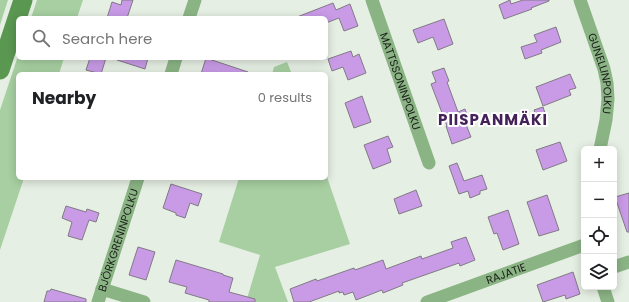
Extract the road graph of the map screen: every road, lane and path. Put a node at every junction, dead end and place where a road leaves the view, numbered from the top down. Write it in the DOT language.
graph roads {
  1 [pos="23,0"];
  2 [pos="195,0"];
  3 [pos="372,0"];
  4 [pos="580,0"];
  5 [pos="18,16"];
  6 [pos="190,16"];
  7 [pos="16,21"];
  8 [pos="175,60"];
  9 [pos="0,70"];
  10 [pos="172,72"];
  11 [pos="601,146"];
  12 [pos="429,163"];
  13 [pos="137,180"];
  14 [pos="581,246"];
  15 [pos="629,262"];
  16 [pos="617,266"];
  17 [pos="102,289"];
  18 [pos="604,290"];
  19 [pos="446,299"];
  20 [pos="98,302"];
  21 [pos="144,302"];
  22 [pos="427,302"];
  23 [pos="608,302"];
  1 -- 5 [label="main road"];
  2 -- 6 [label="street"];
  3 -- 12 [label="street, MATTSSONINPOLKU"];
  4 -- 11 [label="street, GUNELLINPOLKU"];
  7 -- 9 [label="main road"];
  8 -- 10 [label="street"];
  13 -- 17 [label="street, BJÖRKGRENINPOLKU"];
  14 -- 19 [label="street, RAJATIE"];
  15 -- 16 [label="street"];
  17 -- 20 [label="street, BJÖRKGRENINPOLKU"];
  17 -- 21 [label="street"];
  18 -- 23 [label="street"];
  19 -- 22 [label="street, RAJATIE"];
}
